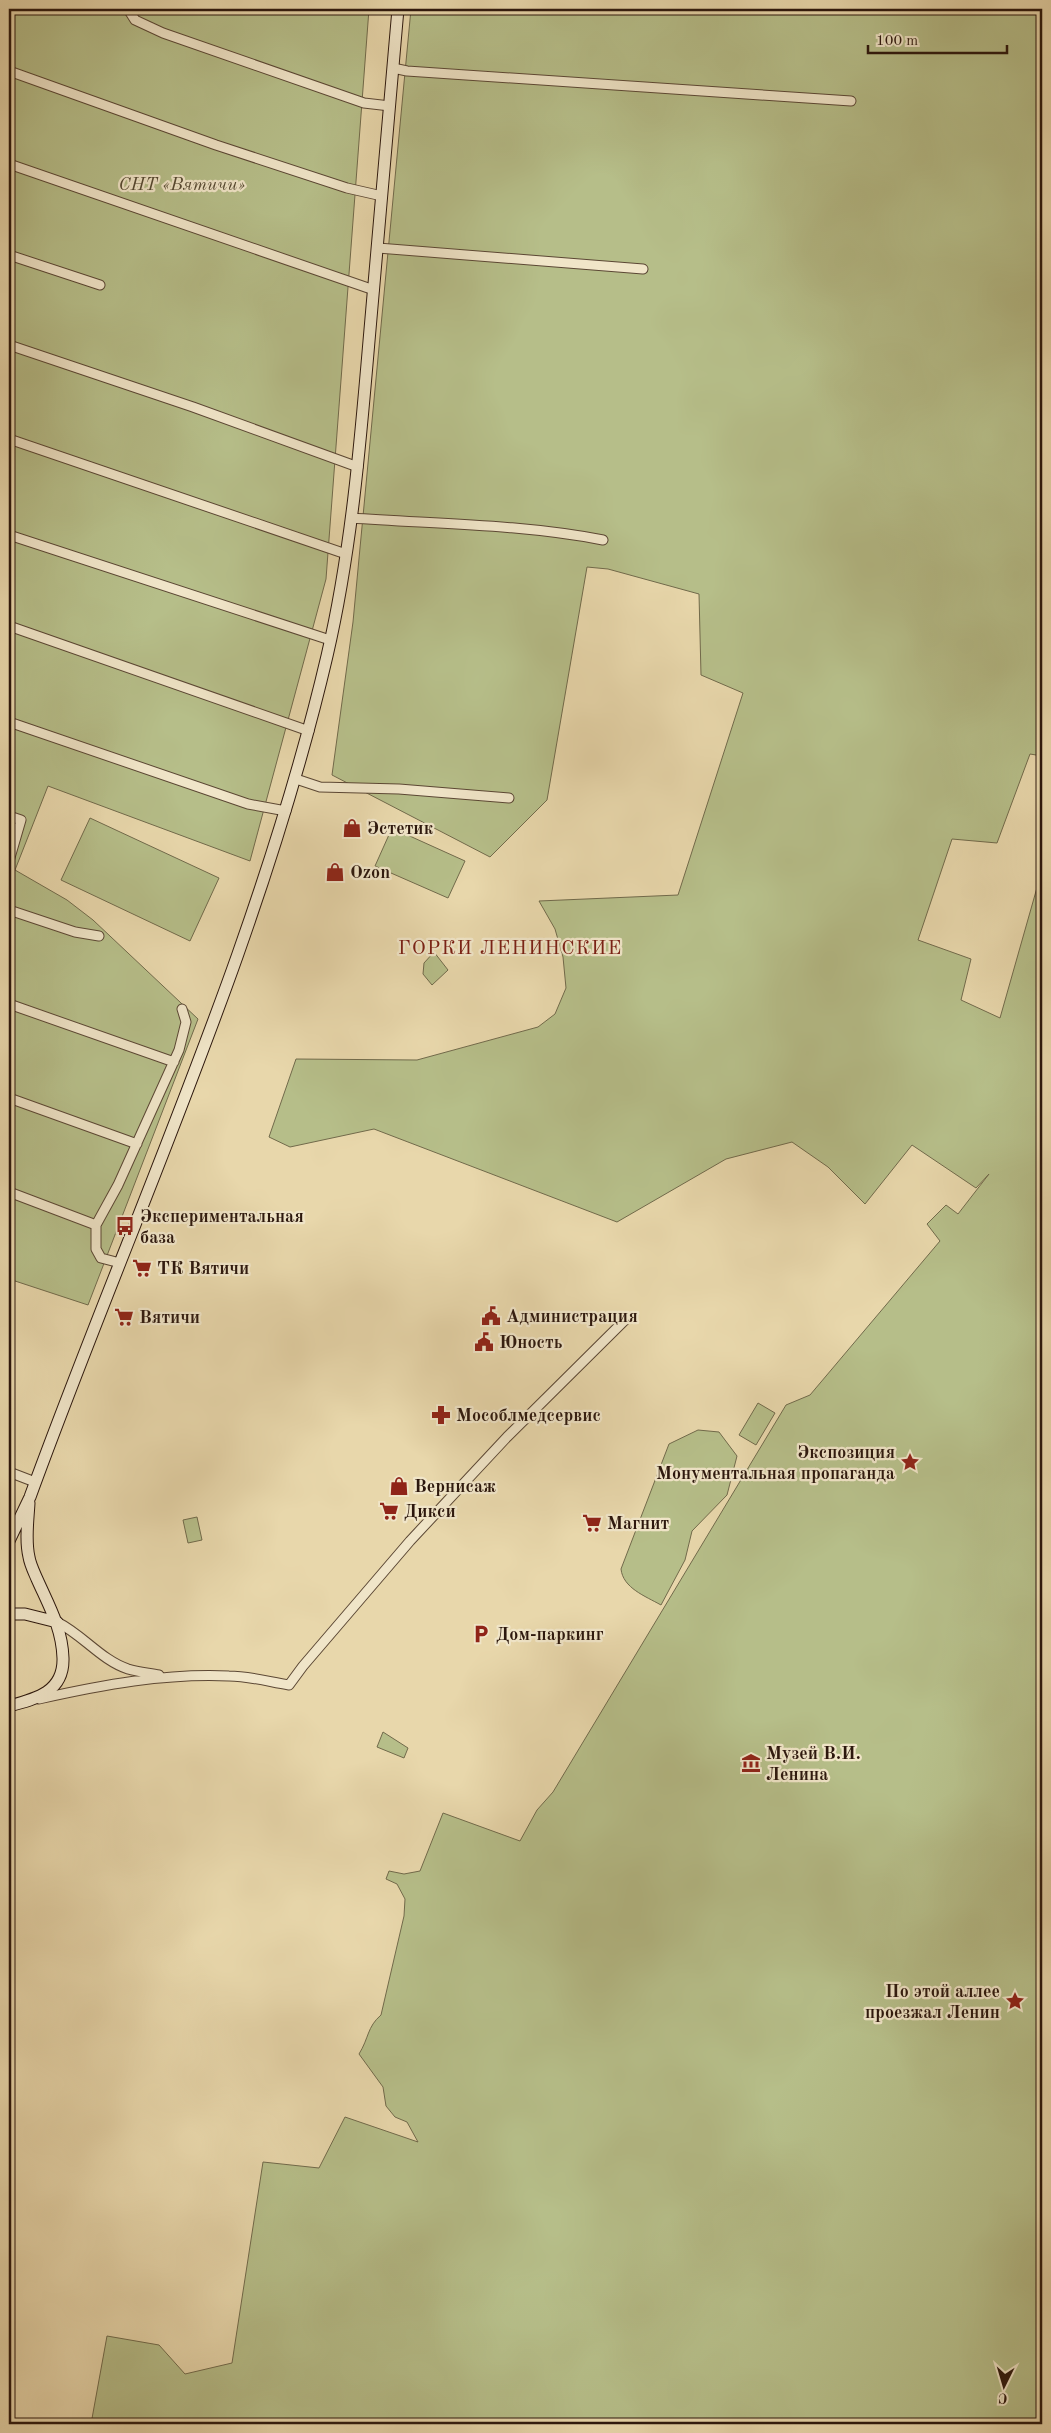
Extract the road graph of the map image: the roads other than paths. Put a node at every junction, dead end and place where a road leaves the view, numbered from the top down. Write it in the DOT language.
graph roads {
  1 [pos="128,9"];
  2 [pos="398,9"];
  3 [pos="393,68"];
  4 [pos="9,71"];
  5 [pos="851,101"];
  6 [pos="390,106"];
  7 [pos="9,164"];
  8 [pos="382,196"];
  9 [pos="378,248"];
  10 [pos="9,255"];
  11 [pos="643,268"];
  12 [pos="100,285"];
  13 [pos="374,290"];
  14 [pos="9,345"];
  15 [pos="9,439"];
  16 [pos="358,467"];
  17 [pos="351,518"];
  18 [pos="9,536"];
  19 [pos="603,540"];
  20 [pos="346,554"];
  21 [pos="9,626"];
  22 [pos="330,640"];
  23 [pos="9,722"];
  24 [pos="308,731"];
  25 [pos="296,779"];
  26 [pos="509,798"];
  27 [pos="286,810"];
  28 [pos="9,816"];
  29 [pos="9,861"];
  30 [pos="9,910"];
  31 [pos="99,936"];
  32 [pos="9,1004"];
  33 [pos="182,1009"];
  34 [pos="174,1062"];
  35 [pos="9,1098"];
  36 [pos="137,1144"];
  37 [pos="9,1192"];
  38 [pos="96,1225"];
  39 [pos="120,1263"];
  40 [pos="628,1318"];
  41 [pos="9,1472"];
  42 [pos="36,1482"];
  43 [pos="30,1497"];
  44 [pos="9,1541"];
  45 [pos="9,1614"];
  46 [pos="57,1622"];
  47 [pos="169,1678"];
  48 [pos="31,1701"];
  49 [pos="9,1706"];
  1 -- 6 [label="street"];
  2 -- 3 [label="main road"];
  3 -- 5 [label="street"];
  3 -- 6 [label="main road"];
  4 -- 8 [label="street"];
  6 -- 8 [label="main road"];
  7 -- 13 [label="street"];
  8 -- 9 [label="main road"];
  9 -- 11 [label="street"];
  9 -- 13 [label="main road"];
  10 -- 12 [label="street"];
  13 -- 16 [label="main road"];
  14 -- 16 [label="street"];
  15 -- 20 [label="street"];
  16 -- 17 [label="main road"];
  17 -- 19 [label="street"];
  17 -- 20 [label="main road"];
  18 -- 22 [label="street"];
  20 -- 22 [label="main road"];
  21 -- 24 [label="street"];
  22 -- 24 [label="main road"];
  23 -- 27 [label="street"];
  24 -- 25 [label="main road"];
  25 -- 26 [label="street"];
  25 -- 27 [label="main road"];
  27 -- 39 [label="main road"];
  28 -- 29 [label="street"];
  30 -- 31 [label="street"];
  32 -- 34 [label="street"];
  33 -- 34 [label="street"];
  34 -- 36 [label="street"];
  35 -- 36 [label="street"];
  36 -- 38 [label="street"];
  37 -- 38 [label="street"];
  38 -- 39 [label="street"];
  39 -- 42 [label="main road"];
  40 -- 47 [label="street"];
  41 -- 42 [label="street"];
  42 -- 43 [label="main road"];
  43 -- 44 [label="main road"];
  43 -- 46 [label="main road"];
  45 -- 46 [label="main road"];
  46 -- 47 [label="street"];
  46 -- 48 [label="main road"];
  47 -- 48 [label="street"];
  48 -- 49 [label="main road"];
}
